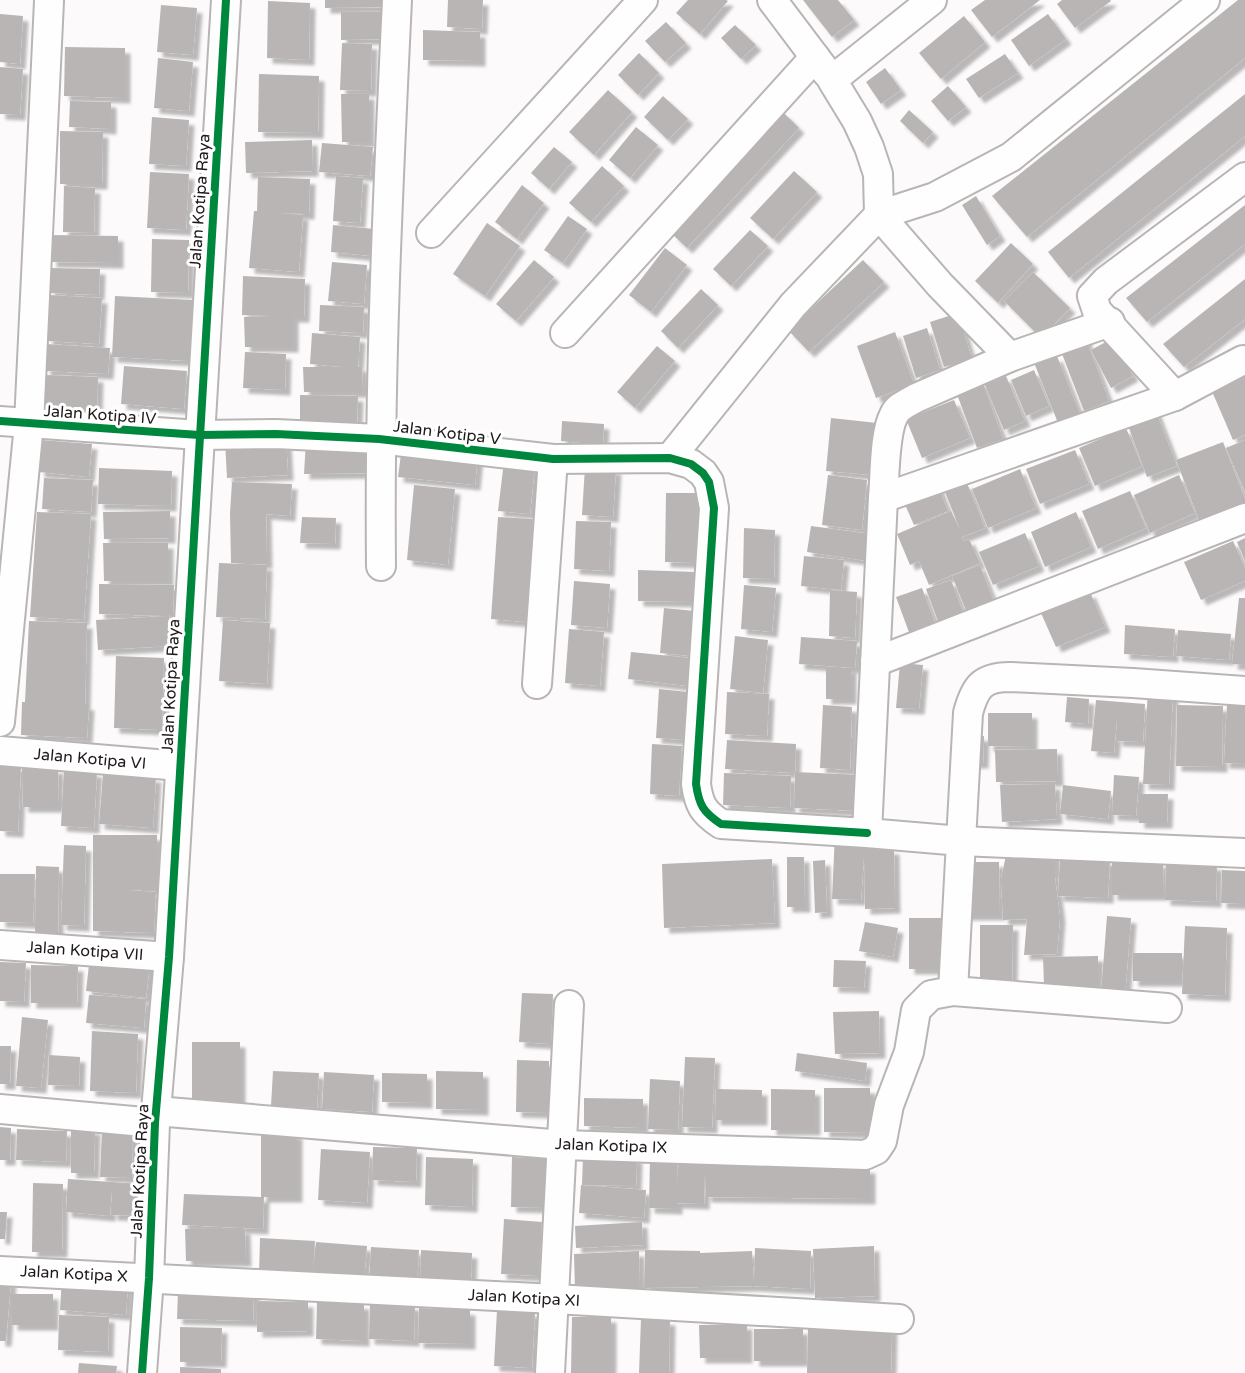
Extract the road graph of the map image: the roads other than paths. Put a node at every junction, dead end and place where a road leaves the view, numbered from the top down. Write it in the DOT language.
graph roads {
  1 [pos="226,0"];
  2 [pos="397,0"];
  3 [pos="643,0"];
  4 [pos="772,0"];
  5 [pos="932,0"];
  6 [pos="1205,0"];
  7 [pos="49,1"];
  8 [pos="815,57"];
  9 [pos="832,80"];
  10 [pos="1245,177"];
  11 [pos="879,215"];
  12 [pos="431,233"];
  13 [pos="1110,322"];
  14 [pos="565,333"];
  15 [pos="1010,357"];
  16 [pos="1244,360"];
  17 [pos="1175,396"];
  18 [pos="0,421"];
  19 [pos="29,424"];
  20 [pos="199,435"];
  21 [pos="379,439"];
  22 [pos="553,459"];
  23 [pos="681,461"];
  24 [pos="883,498"];
  25 [pos="1245,518"];
  26 [pos="381,566"];
  27 [pos="874,662"];
  28 [pos="537,684"];
  29 [pos="1245,691"];
  30 [pos="0,722"];
  31 [pos="0,751"];
  32 [pos="180,766"];
  33 [pos="867,832"];
  34 [pos="961,841"];
  35 [pos="1245,853"];
  36 [pos="0,945"];
  37 [pos="169,957"];
  38 [pos="953,991"];
  39 [pos="569,1005"];
  40 [pos="1167,1008"];
  41 [pos="0,1109"];
  42 [pos="155,1117"];
  43 [pos="563,1145"];
  44 [pos="0,1271"];
  45 [pos="149,1278"];
  46 [pos="555,1299"];
  47 [pos="899,1319"];
  48 [pos="142,1373"];
  49 [pos="550,1373"];
  1 -- 20 [label="street, Jalan Kotipa Raya"];
  2 -- 21 [label="street"];
  3 -- 12 [label="street"];
  4 -- 8 [label="street"];
  5 -- 9 [label="street"];
  6 -- 11 [label="street"];
  7 -- 19 [label="street"];
  8 -- 9 [label="street"];
  8 -- 14 [label="street"];
  9 -- 11 [label="street"];
  10 -- 13 [label="street"];
  11 -- 15 [label="street"];
  11 -- 23 [label="street"];
  13 -- 15 [label="street"];
  13 -- 17 [label="street"];
  15 -- 24 [label="street"];
  16 -- 17 [label="street"];
  17 -- 24 [label="street"];
  18 -- 19 [label="street, Jalan Kotipa IV"];
  19 -- 20 [label="street, Jalan Kotipa IV"];
  19 -- 30 [label="street"];
  20 -- 21 [label="street, Jalan Kotipa V"];
  20 -- 32 [label="street, Jalan Kotipa Raya"];
  21 -- 22 [label="street, Jalan Kotipa V"];
  21 -- 26 [label="street"];
  22 -- 23 [label="street, Jalan Kotipa V"];
  22 -- 28 [label="street"];
  23 -- 33 [label="street"];
  24 -- 27 [label="street"];
  25 -- 27 [label="street"];
  27 -- 33 [label="street"];
  29 -- 34 [label="street"];
  31 -- 32 [label="street, Jalan Kotipa VI"];
  32 -- 37 [label="street, Jalan Kotipa Raya"];
  33 -- 34 [label="street"];
  34 -- 35 [label="street"];
  34 -- 38 [label="street"];
  36 -- 37 [label="street, Jalan Kotipa VII"];
  37 -- 42 [label="street, Jalan Kotipa Raya"];
  38 -- 40 [label="street"];
  38 -- 43 [label="street, Jalan Kotipa IX"];
  39 -- 43 [label="street"];
  41 -- 42 [label="street, Jalan Kotipa IX"];
  42 -- 43 [label="street, Jalan Kotipa IX"];
  42 -- 45 [label="street, Jalan Kotipa Raya"];
  43 -- 46 [label="street"];
  44 -- 45 [label="street, Jalan Kotipa X"];
  45 -- 46 [label="street, Jalan Kotipa XI"];
  45 -- 48 [label="street, Jalan Kotipa Raya"];
  46 -- 47 [label="street, Jalan Kotipa XI"];
  46 -- 49 [label="street"];
}
